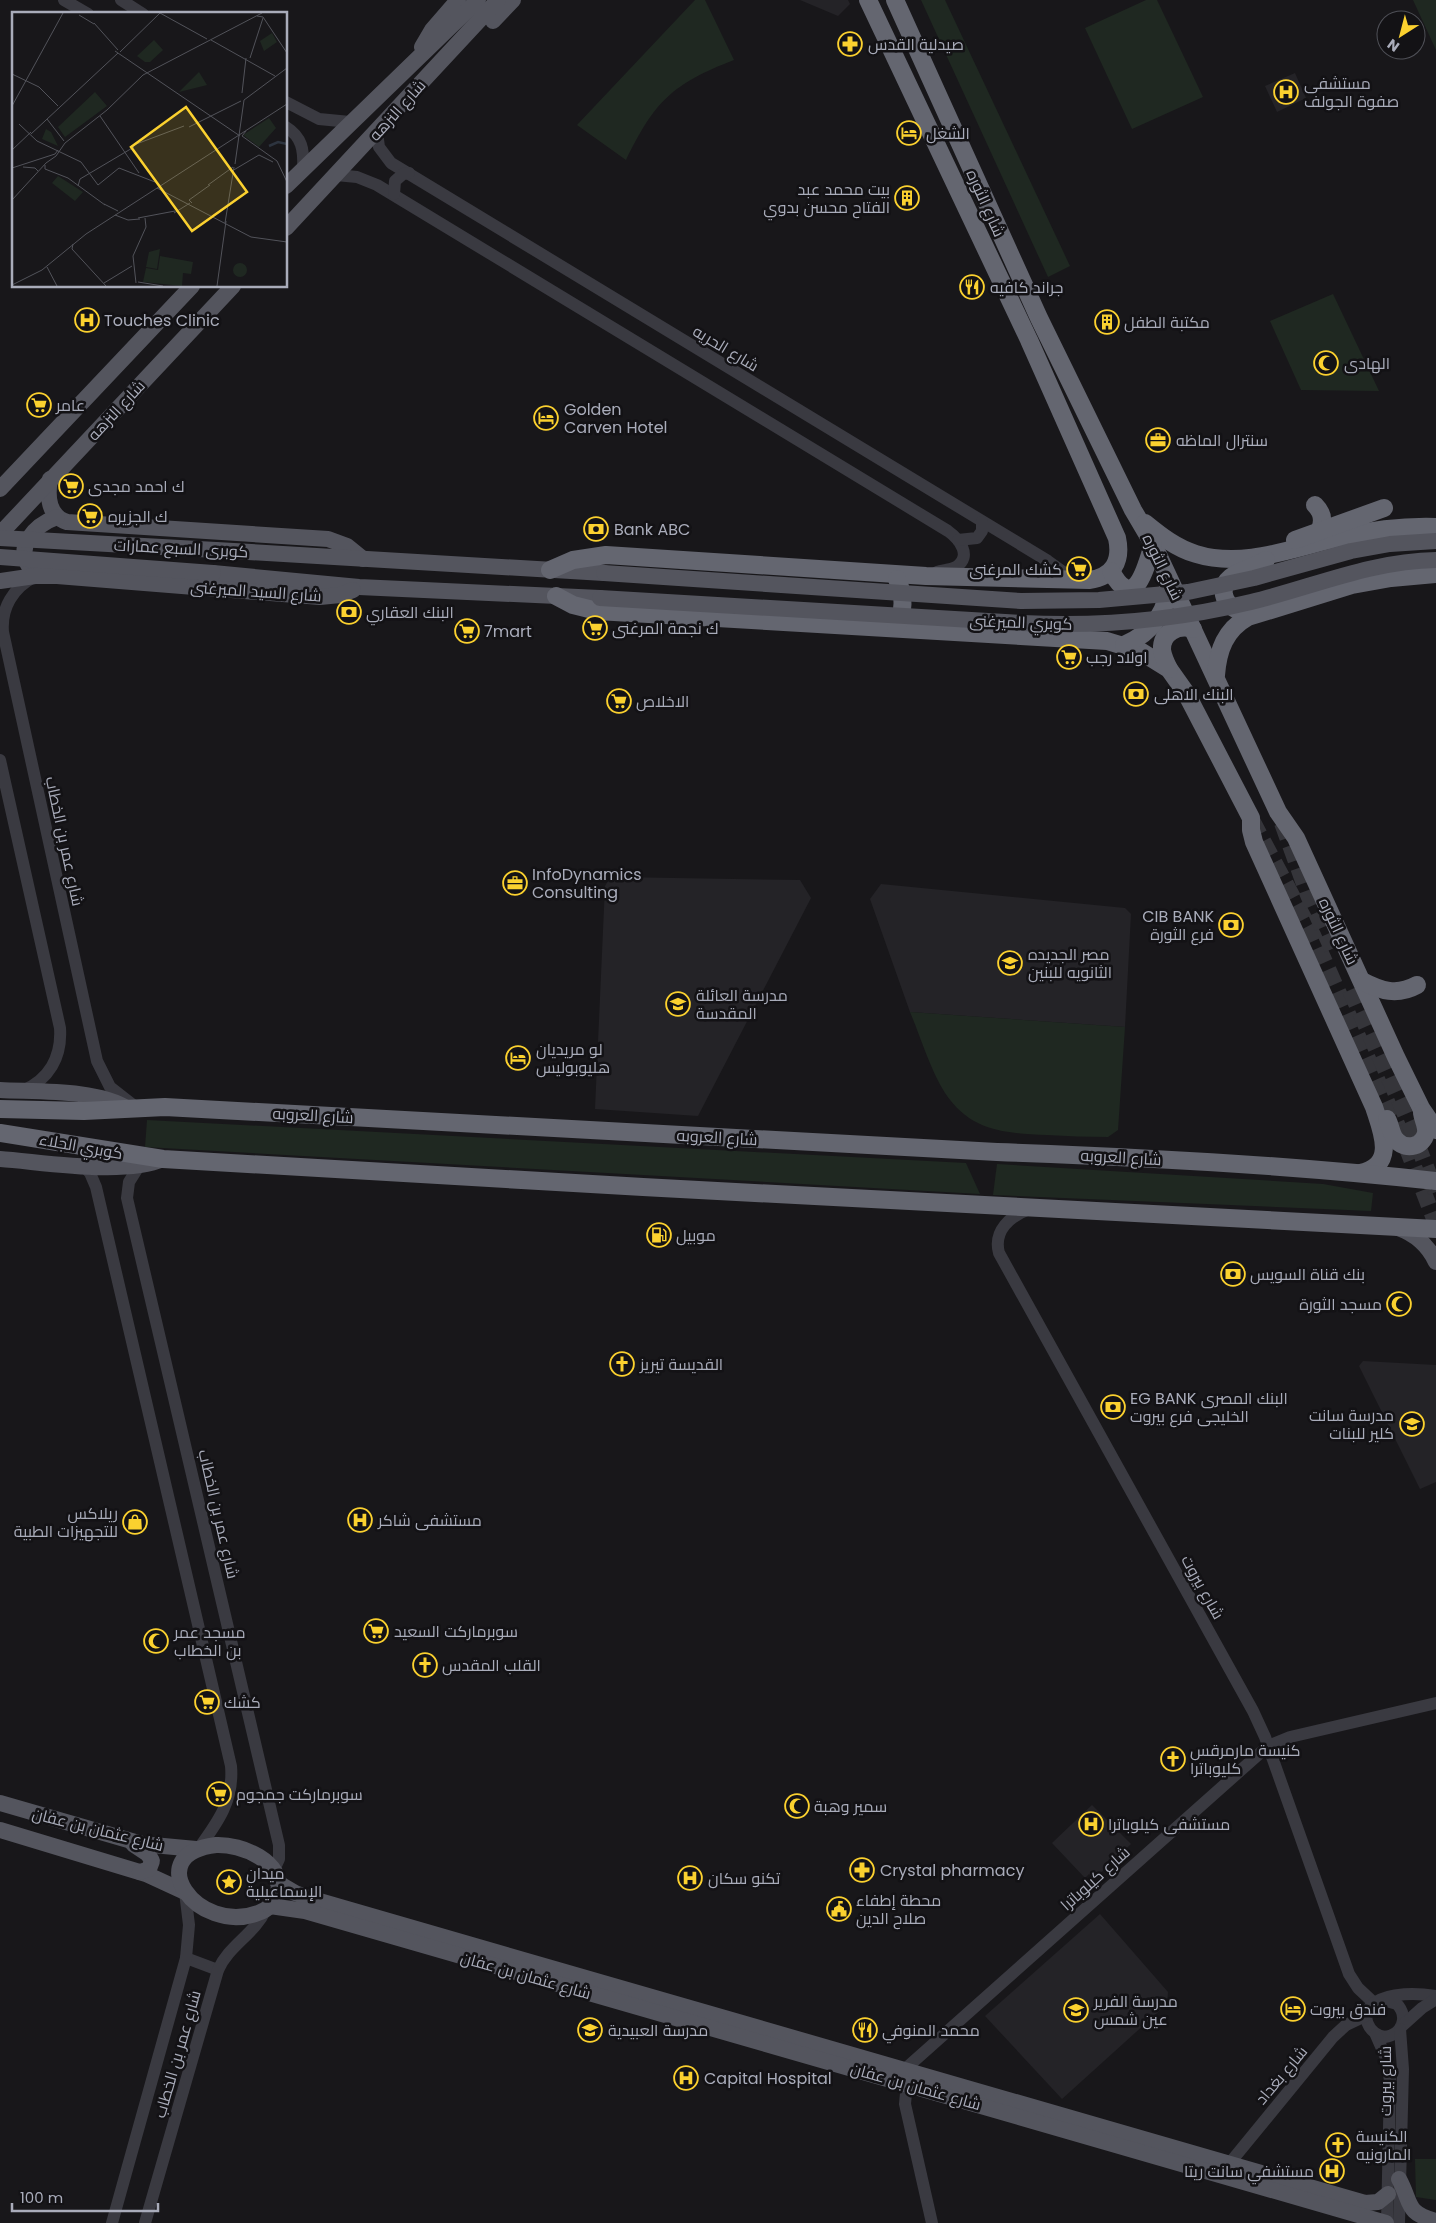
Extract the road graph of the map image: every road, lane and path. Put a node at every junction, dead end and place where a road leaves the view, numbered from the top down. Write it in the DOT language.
graph roads {
  1 [pos="64,0"];
  2 [pos="120,0"];
  3 [pos="458,0"];
  4 [pos="478,0"];
  5 [pos="498,0"];
  6 [pos="513,0"];
  7 [pos="868,0"];
  8 [pos="895,0"];
  9 [pos="85,12"];
  10 [pos="140,12"];
  11 [pos="420,57"];
  12 [pos="435,67"];
  13 [pos="289,104"];
  14 [pos="288,121"];
  15 [pos="350,122"];
  16 [pos="288,129"];
  17 [pos="377,132"];
  18 [pos="303,168"];
  19 [pos="409,173"];
  20 [pos="336,175"];
  21 [pos="288,184"];
  22 [pos="394,194"];
  23 [pos="288,226"];
  24 [pos="190,288"];
  25 [pos="231,288"];
  26 [pos="50,480"];
  27 [pos="3,483"];
  28 [pos="1315,505"];
  29 [pos="1384,508"];
  30 [pos="57,517"];
  31 [pos="1137,517"];
  32 [pos="982,522"];
  33 [pos="1436,527"];
  34 [pos="1320,529"];
  35 [pos="0,536"];
  36 [pos="958,540"];
  37 [pos="1436,541"];
  38 [pos="1153,544"];
  39 [pos="1273,554"];
  40 [pos="0,557"];
  41 [pos="363,559"];
  42 [pos="1436,560"];
  43 [pos="550,570"];
  44 [pos="1111,572"];
  45 [pos="895,574"];
  46 [pos="1436,574"];
  47 [pos="39,576"];
  48 [pos="926,576"];
  49 [pos="1167,576"];
  50 [pos="1073,579"];
  51 [pos="0,580"];
  52 [pos="359,587"];
  53 [pos="556,596"];
  54 [pos="600,598"];
  55 [pos="1254,615"];
  56 [pos="896,628"];
  57 [pos="1193,629"];
  58 [pos="1116,643"];
  59 [pos="5,667"];
  60 [pos="1169,670"];
  61 [pos="1216,676"];
  62 [pos="0,760"];
  63 [pos="1362,981"];
  64 [pos="1417,985"];
  65 [pos="0,1090"];
  66 [pos="21,1092"];
  67 [pos="1374,1107"];
  68 [pos="134,1108"];
  69 [pos="1421,1108"];
  70 [pos="0,1109"];
  71 [pos="1436,1130"];
  72 [pos="0,1133"];
  73 [pos="0,1159"];
  74 [pos="163,1159"];
  75 [pos="83,1165"];
  76 [pos="139,1166"];
  77 [pos="1360,1173"];
  78 [pos="1436,1182"];
  79 [pos="1030,1208"];
  80 [pos="1398,1228"];
  81 [pos="1436,1229"];
  82 [pos="1436,1262"];
  83 [pos="1436,1703"];
  84 [pos="1268,1746"];
  85 [pos="0,1803"];
  86 [pos="0,1830"];
  87 [pos="122,1839"];
  88 [pos="198,1849"];
  89 [pos="140,1872"];
  90 [pos="276,1877"];
  91 [pos="186,1892"];
  92 [pos="268,1908"];
  93 [pos="186,1958"];
  94 [pos="218,1970"];
  95 [pos="1436,1998"];
  96 [pos="1379,2001"];
  97 [pos="1367,2015"];
  98 [pos="1401,2027"];
  99 [pos="1376,2034"];
  100 [pos="907,2077"];
  101 [pos="1228,2164"];
  102 [pos="1399,2179"];
  103 [pos="1388,2194"];
  104 [pos="1436,2221"];
  105 [pos="112,2223"];
  106 [pos="145,2223"];
  107 [pos="932,2223"];
  108 [pos="1387,2223"];
  109 [pos="1399,2223"];
  1 -- 9 [label="street"];
  2 -- 10 [label="street"];
  3 -- 11 [label="main road, شارع النزهه"];
  4 -- 11 [label="main road"];
  5 -- 12 [label="main road"];
  6 -- 12 [label="main road, شارع النزهه"];
  7 -- 44 [label="highway, شارع الثوره"];
  8 -- 31 [label="highway, شارع الثوره"];
  11 -- 15 [label="main road, شارع النزهه"];
  12 -- 17 [label="main road, شارع النزهه"];
  13 -- 14 [label="street"];
  13 -- 15 [label="street"];
  15 -- 18 [label="main road, شارع النزهه"];
  16 -- 18 [label="street"];
  17 -- 19 [label="street, شارع الحريه"];
  17 -- 20 [label="main road, شارع النزهه"];
  18 -- 21 [label="main road, شارع النزهه"];
  19 -- 22 [label="street"];
  19 -- 32 [label="street, شارع الحريه"];
  20 -- 22 [label="street"];
  20 -- 23 [label="main road, شارع النزهه"];
  22 -- 36 [label="street"];
  24 -- 27 [label="main road, شارع النزهه"];
  25 -- 26 [label="main road, شارع النزهه"];
  26 -- 30 [label="main road"];
  26 -- 35 [label="main road, شارع النزهه"];
  28 -- 34 [label="highway"];
  29 -- 34 [label="highway"];
  30 -- 41 [label="main road"];
  30 -- 47 [label="main road"];
  31 -- 38 [label="highway, شارع الثوره"];
  31 -- 39 [label="highway"];
  32 -- 36 [label="street"];
  32 -- 50 [label="street, شارع الحريه"];
  33 -- 39 [label="highway"];
  34 -- 39 [label="highway"];
  35 -- 41 [label="main road, كوبرى السبع عمارات, bridge"];
  36 -- 48 [label="street"];
  37 -- 43 [label="main road, كوبري الميرغنى, bridge"];
  38 -- 44 [label="highway"];
  38 -- 49 [label="highway, شارع الثوره"];
  39 -- 55 [label="highway"];
  40 -- 52 [label="main road, كوبرى السبع عمارات, bridge"];
  41 -- 43 [label="main road"];
  42 -- 54 [label="main road, كوبري الميرغنى, bridge"];
  43 -- 45 [label="highway"];
  44 -- 50 [label="highway"];
  45 -- 48 [label="highway"];
  45 -- 56 [label="highway"];
  46 -- 55 [label="highway"];
  47 -- 51 [label="main road, شارع السيد الميرغنى"];
  47 -- 52 [label="main road, شارع السيد الميرغنى"];
  47 -- 59 [label="street, شارع عمر بن الخطاب"];
  48 -- 50 [label="highway"];
  49 -- 57 [label="highway, شارع الثوره"];
  49 -- 58 [label="highway"];
  52 -- 53 [label="main road, شارع السيد الميرغنى"];
  53 -- 54 [label="main road, شارع السيد الميرغنى"];
  53 -- 56 [label="highway"];
  55 -- 61 [label="highway"];
  56 -- 58 [label="highway"];
  57 -- 60 [label="highway"];
  57 -- 61 [label="highway, شارع الثوره"];
  58 -- 60 [label="highway"];
  59 -- 68 [label="street, شارع عمر بن الخطاب"];
  60 -- 67 [label="highway"];
  61 -- 63 [label="highway, شارع الثوره"];
  62 -- 66 [label="street"];
  63 -- 64 [label="highway"];
  63 -- 69 [label="highway, شارع الثوره"];
  65 -- 66 [label="main road, شارع العروبه"];
  66 -- 68 [label="main road, شارع العروبه"];
  67 -- 69 [label="highway"];
  67 -- 77 [label="highway"];
  68 -- 70 [label="highway, كوبري الجلاء"];
  68 -- 77 [label="highway, شارع العروبه"];
  69 -- 71 [label="highway, شارع الثوره"];
  72 -- 74 [label="highway, كوبري الجلاء"];
  73 -- 75 [label="main road"];
  74 -- 76 [label="main road"];
  74 -- 79 [label="highway"];
  75 -- 76 [label="main road"];
  75 -- 88 [label="street"];
  76 -- 90 [label="street, شارع عمر بن الخطاب"];
  77 -- 78 [label="highway, شارع العروبه"];
  79 -- 80 [label="highway"];
  79 -- 84 [label="street, شارع بيروت"];
  80 -- 81 [label="highway"];
  80 -- 82 [label="main road"];
  83 -- 84 [label="street, شارع كيلوباترا"];
  84 -- 96 [label="street, شارع بيروت"];
  84 -- 100 [label="street, شارع كيلوباترا"];
  85 -- 87 [label="main road, شارع عثمان بن عفان"];
  86 -- 89 [label="main road, شارع عثمان بن عفان"];
  87 -- 88 [label="main road, شارع عثمان بن عفان"];
  87 -- 89 [label="main road"];
  88 -- 90 [label="main road"];
  88 -- 91 [label="main road"];
  89 -- 91 [label="main road, شارع عثمان بن عفان"];
  90 -- 92 [label="main road"];
  90 -- 100 [label="main road, شارع عثمان بن عفان"];
  91 -- 92 [label="main road"];
  91 -- 93 [label="street, شارع عمر بن الخطاب"];
  92 -- 94 [label="street, شارع عمر بن الخطاب"];
  92 -- 100 [label="main road, شارع عثمان بن عفان"];
  93 -- 94 [label="street"];
  93 -- 105 [label="street, شارع عمر بن الخطاب"];
  94 -- 106 [label="street, شارع عمر بن الخطاب"];
  95 -- 96 [label="street"];
  95 -- 98 [label="street"];
  96 -- 97 [label="street"];
  96 -- 98 [label="street"];
  97 -- 99 [label="street"];
  97 -- 101 [label="street, شارع بغداد"];
  98 -- 99 [label="street"];
  98 -- 102 [label="street, شارع بيروت"];
  99 -- 103 [label="street, شارع بيروت"];
  100 -- 101 [label="main road, شارع عثمان بن عفان"];
  100 -- 107 [label="street"];
  100 -- 108 [label="main road, شارع عثمان بن عفان"];
  101 -- 103 [label="main road, شارع عثمان بن عفان"];
  102 -- 104 [label="main road"];
  102 -- 109 [label="street, شارع بيروت"];
  103 -- 108 [label="street, شارع بيروت"];
}
